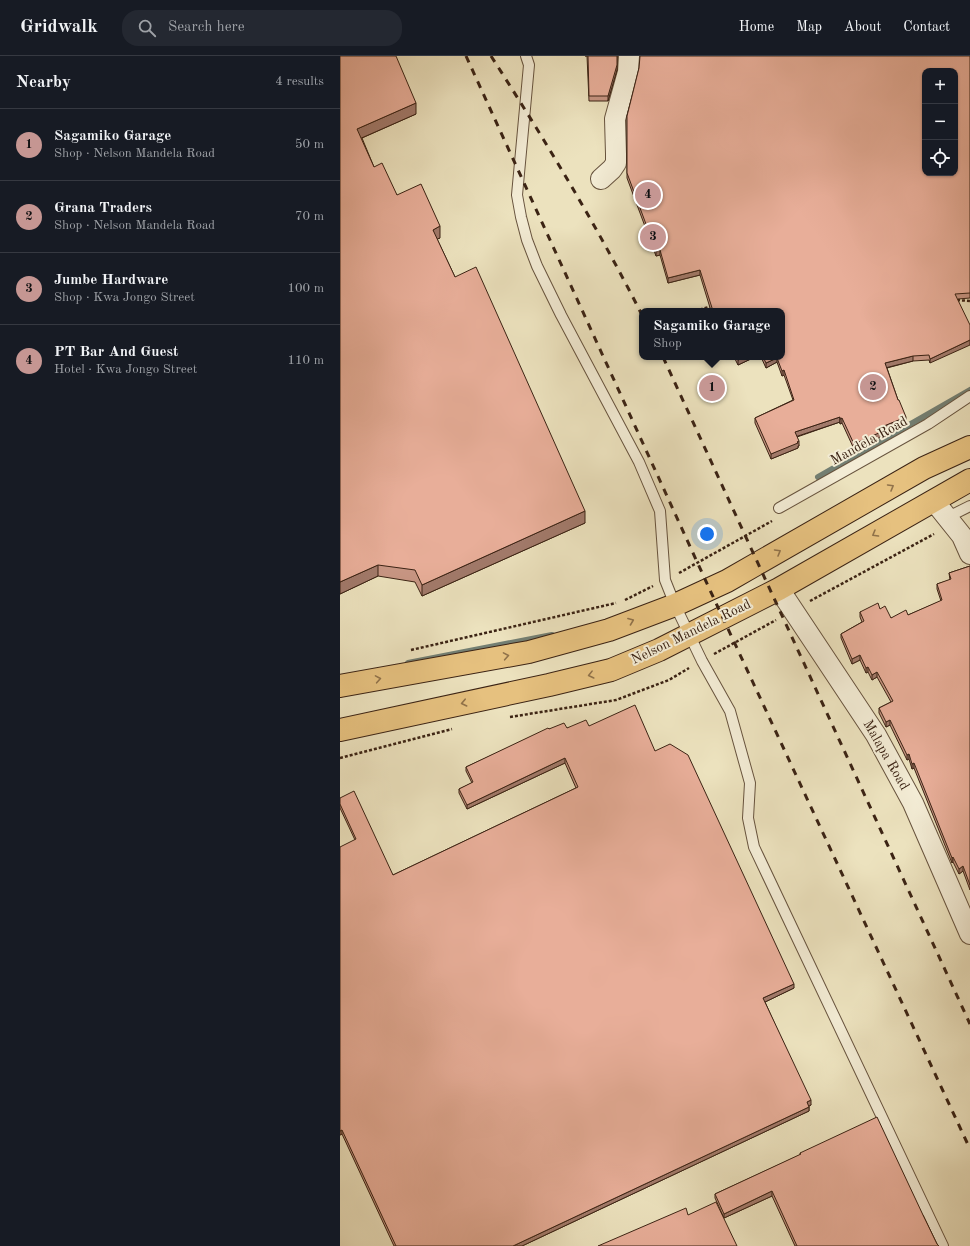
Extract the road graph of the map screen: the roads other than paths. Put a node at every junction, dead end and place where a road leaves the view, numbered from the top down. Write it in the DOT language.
graph roads {
  1 [pos="526,56"];
  2 [pos="629,56"];
  3 [pos="601,180"];
  4 [pos="970,396"];
  5 [pos="970,447"];
  6 [pos="970,480"];
  7 [pos="934,501"];
  8 [pos="970,506"];
  9 [pos="779,508"];
  10 [pos="948,517"];
  11 [pos="970,554"];
  12 [pos="779,589"];
  13 [pos="675,605"];
  14 [pos="690,635"];
  15 [pos="340,686"];
  16 [pos="340,730"];
  17 [pos="970,934"];
  18 [pos="943,1246"];
  1 -- 13 [label="lane"];
  2 -- 3 [label="street"];
  4 -- 9 [label="lane, Mandela Road"];
  13 -- 5 [label="main road, one-way"];
  6 -- 7 [label="main road, Nelson Mandela Road"];
  7 -- 10 [label="street"];
  7 -- 12 [label="main road, Nelson Mandela Road, one-way"];
  8 -- 10 [label="lane"];
  10 -- 11 [label="street"];
  12 -- 14 [label="main road, Nelson Mandela Road"];
  12 -- 17 [label="street, Malapa Road"];
  13 -- 14 [label="lane"];
  15 -- 13 [label="main road, one-way"];
  14 -- 16 [label="main road, Nelson Mandela Road, one-way"];
  14 -- 18 [label="lane"];
}
